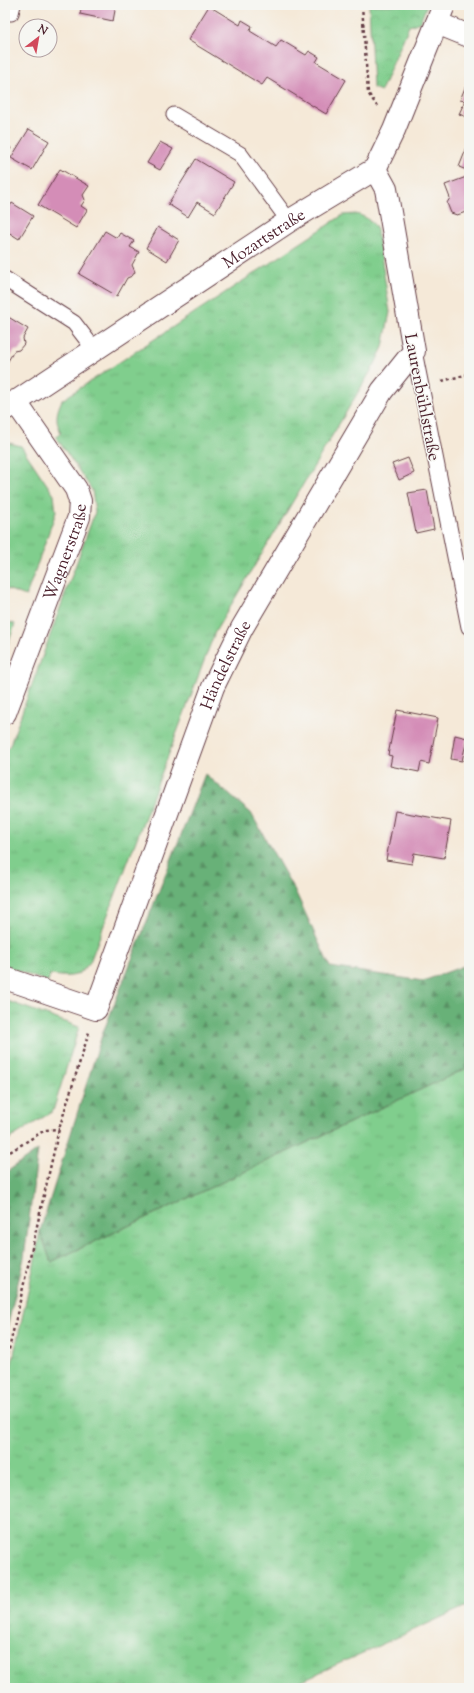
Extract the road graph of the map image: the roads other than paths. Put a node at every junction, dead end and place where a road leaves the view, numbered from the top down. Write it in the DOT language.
graph roads {
  1 [pos="441,14"];
  2 [pos="469,36"];
  3 [pos="174,115"];
  4 [pos="375,169"];
  5 [pos="289,221"];
  6 [pos="5,279"];
  7 [pos="94,349"];
  8 [pos="414,351"];
  9 [pos="10,405"];
  10 [pos="469,627"];
  11 [pos="5,713"];
  12 [pos="5,978"];
  1 -- 2 [label="street"];
  1 -- 4 [label="street"];
  3 -- 5 [label="lane"];
  4 -- 5 [label="street, Mozartstraße"];
  4 -- 8 [label="street, Laurenbühlstraße"];
  5 -- 7 [label="street, Mozartstraße"];
  6 -- 7 [label="lane"];
  7 -- 9 [label="street, Mozartstraße"];
  8 -- 10 [label="lane, Laurenbühlstraße"];
  8 -- 12 [label="street, Händelstraße"];
  9 -- 11 [label="street, Wagnerstraße"];
}
